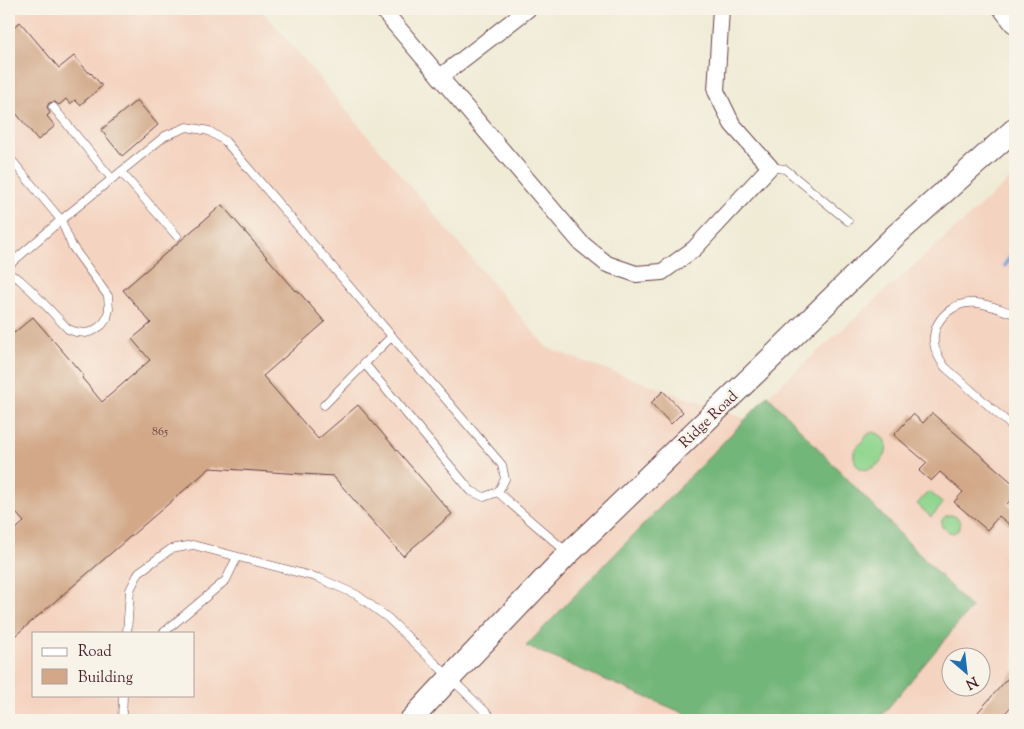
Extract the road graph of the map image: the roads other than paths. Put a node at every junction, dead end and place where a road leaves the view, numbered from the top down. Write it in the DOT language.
graph roads {
  1 [pos="382,9"];
  2 [pos="528,9"];
  3 [pos="721,9"];
  4 [pos="440,77"];
  5 [pos="53,107"];
  6 [pos="1015,129"];
  7 [pos="9,158"];
  8 [pos="770,167"];
  9 [pos="121,172"];
  10 [pos="112,179"];
  11 [pos="61,220"];
  12 [pos="848,221"];
  13 [pos="177,236"];
  14 [pos="9,265"];
  15 [pos="9,274"];
  16 [pos="1015,314"];
  17 [pos="392,336"];
  18 [pos="364,363"];
  19 [pos="324,405"];
  20 [pos="1015,428"];
  21 [pos="498,492"];
  22 [pos="568,554"];
  23 [pos="237,557"];
  24 [pos="127,632"];
  25 [pos="164,632"];
  26 [pos="450,678"];
  27 [pos="123,696"];
  28 [pos="122,720"];
  29 [pos="411,720"];
  30 [pos="494,720"];
  1 -- 4 [label="street"];
  2 -- 4 [label="street"];
  3 -- 8 [label="street"];
  4 -- 8 [label="street"];
  5 -- 10 [label="lane"];
  6 -- 22 [label="street, Ridge Road"];
  7 -- 11 [label="lane"];
  8 -- 12 [label="lane"];
  9 -- 10 [label="lane"];
  9 -- 13 [label="lane"];
  9 -- 17 [label="lane"];
  10 -- 11 [label="lane"];
  11 -- 14 [label="lane"];
  11 -- 15 [label="lane"];
  16 -- 20 [label="lane"];
  17 -- 18 [label="lane"];
  17 -- 21 [label="lane"];
  18 -- 19 [label="lane"];
  18 -- 21 [label="lane"];
  21 -- 22 [label="lane"];
  22 -- 26 [label="street, Ridge Road"];
  23 -- 24 [label="lane"];
  23 -- 25 [label="lane"];
  23 -- 26 [label="lane"];
  26 -- 29 [label="street, Ridge Road"];
  26 -- 30 [label="lane"];
  27 -- 28 [label="lane"];
}
